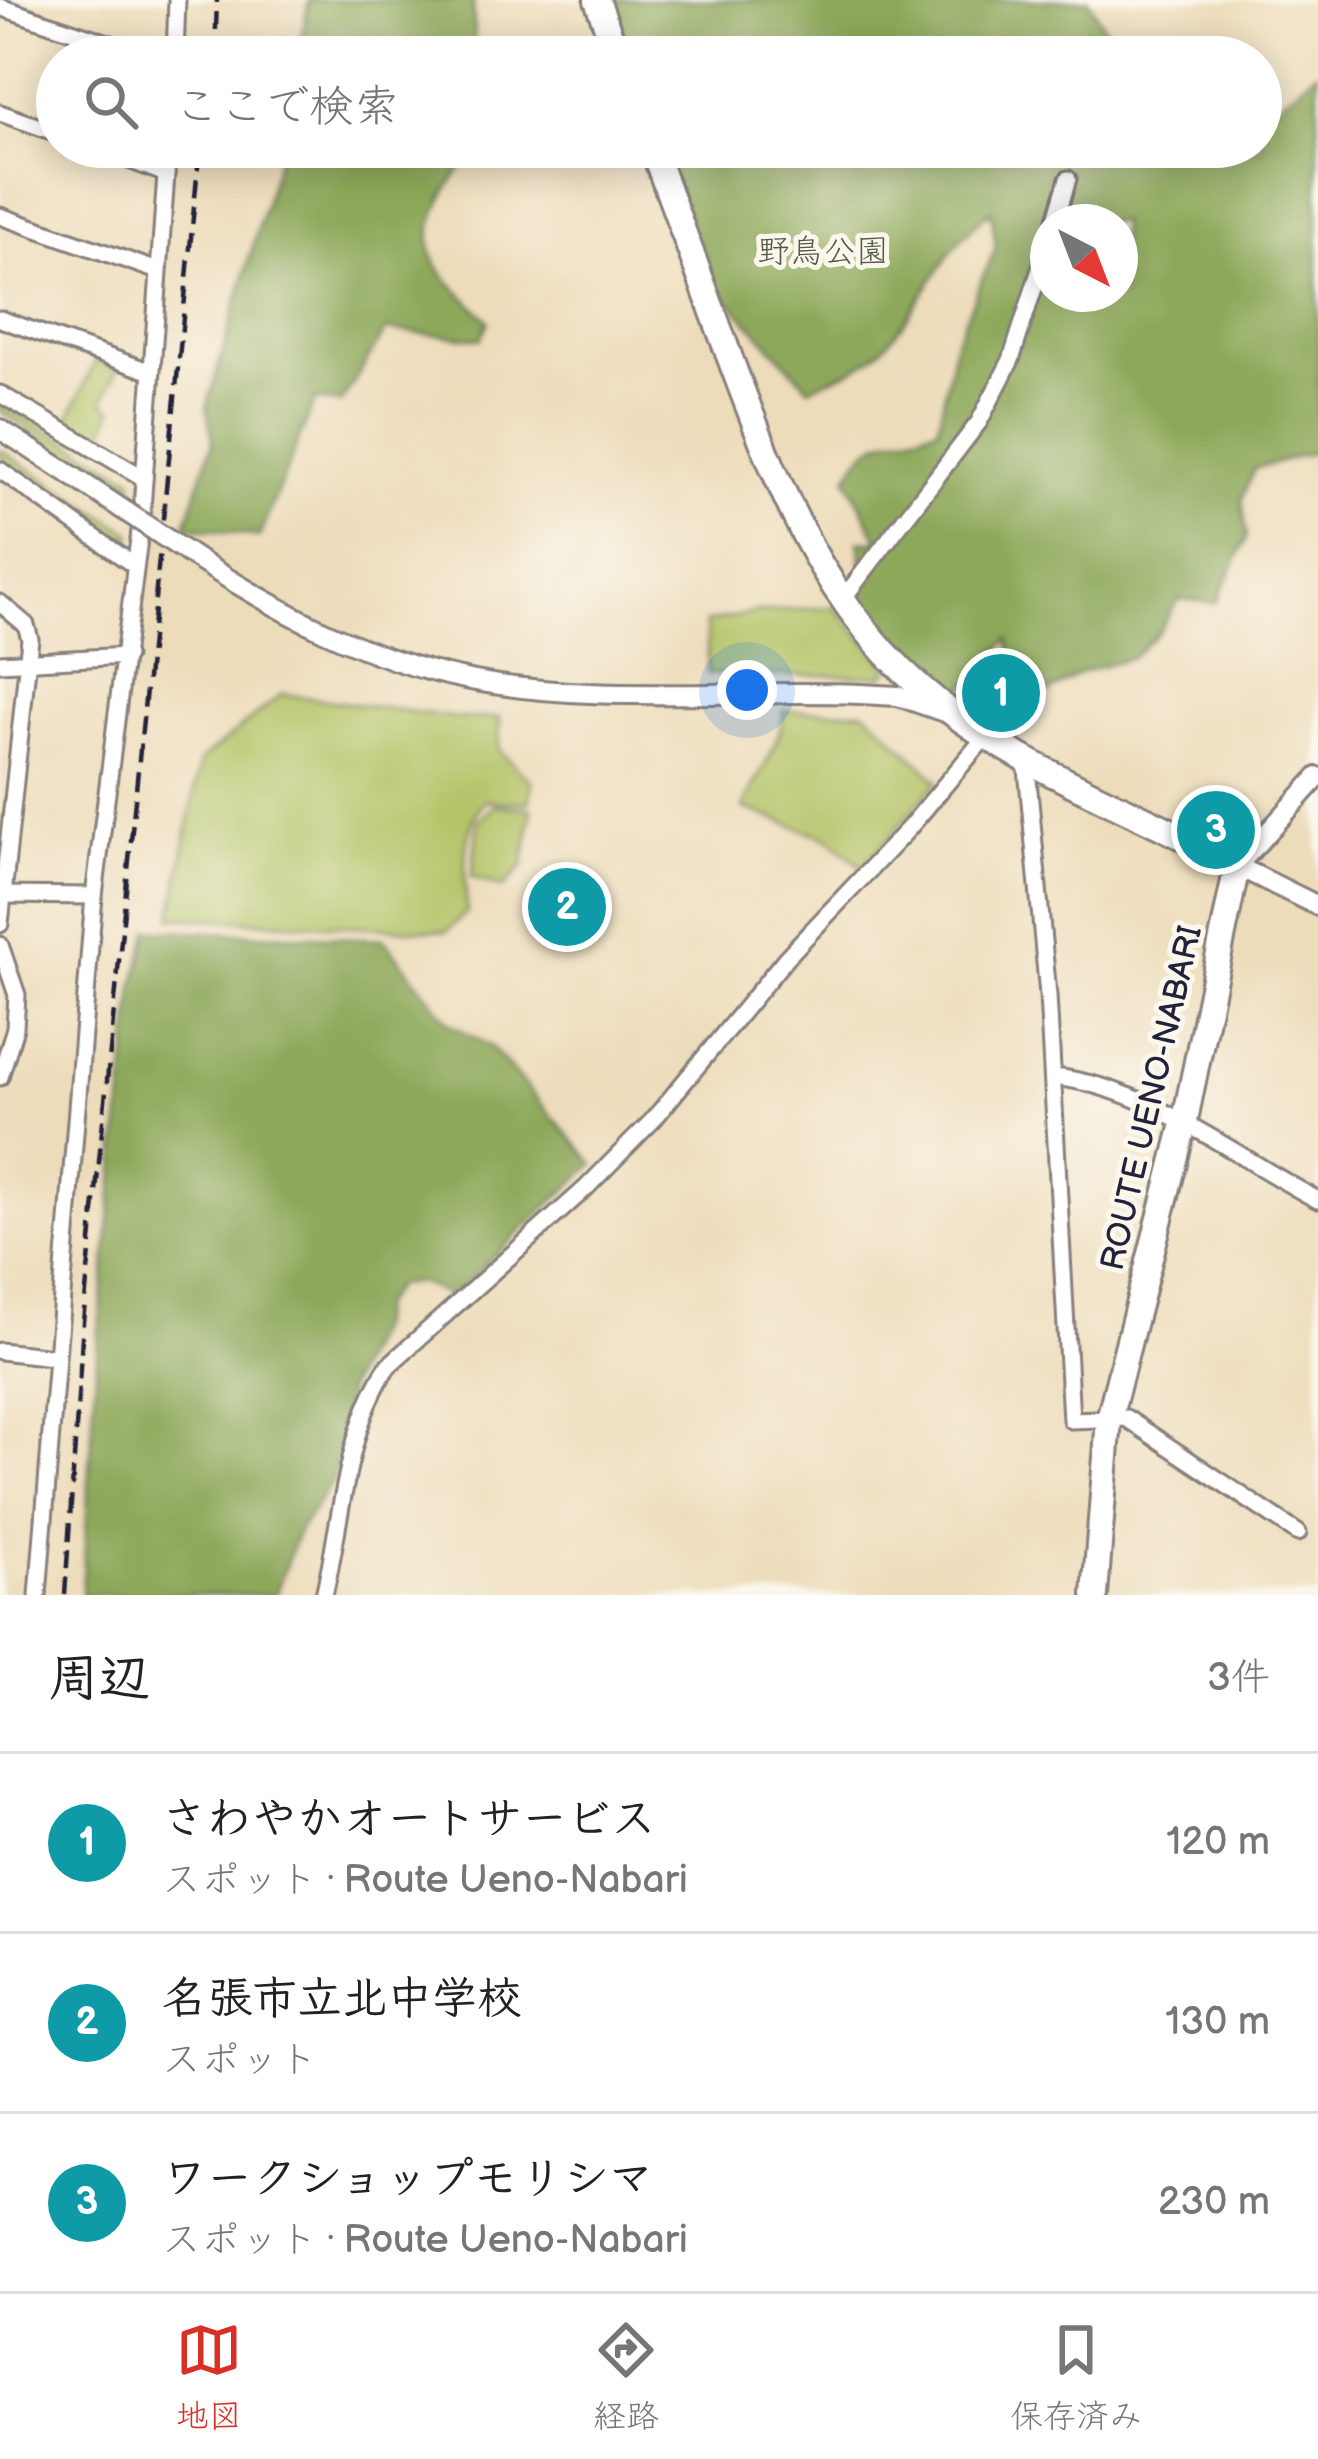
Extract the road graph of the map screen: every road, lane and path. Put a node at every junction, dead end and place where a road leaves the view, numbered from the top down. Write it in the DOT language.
graph roads {
  1 [pos="177,0"];
  2 [pos="597,0"];
  3 [pos="0,7"];
  4 [pos="87,36"];
  5 [pos="176,36"];
  6 [pos="610,36"];
  7 [pos="0,112"];
  8 [pos="36,126"];
  9 [pos="152,168"];
  10 [pos="166,168"];
  11 [pos="660,168"];
  12 [pos="166,173"];
  13 [pos="1068,179"];
  14 [pos="1060,204"];
  15 [pos="0,216"];
  16 [pos="158,271"];
  17 [pos="1030,300"];
  18 [pos="0,319"];
  19 [pos="149,370"];
  20 [pos="0,394"];
  21 [pos="0,429"];
  22 [pos="0,470"];
  23 [pos="144,478"];
  24 [pos="135,566"];
  25 [pos="842,600"];
  26 [pos="0,603"];
  27 [pos="126,656"];
  28 [pos="28,662"];
  29 [pos="0,663"];
  30 [pos="960,719"];
  31 [pos="986,736"];
  32 [pos="1026,758"];
  33 [pos="1318,777"];
  34 [pos="1237,866"];
  35 [pos="1,895"];
  36 [pos="94,896"];
  37 [pos="1318,906"];
  38 [pos="0,924"];
  39 [pos="0,944"];
  40 [pos="1,1072"];
  41 [pos="1053,1077"];
  42 [pos="1185,1120"];
  43 [pos="1318,1200"];
  44 [pos="0,1352"];
  45 [pos="53,1357"];
  46 [pos="1109,1419"];
  47 [pos="1298,1533"];
  48 [pos="38,1595"];
  49 [pos="324,1595"];
  50 [pos="1095,1595"];
  1 -- 5 [label="street"];
  2 -- 6 [label="main road"];
  3 -- 4 [label="street"];
  7 -- 8 [label="street"];
  9 -- 12 [label="street"];
  10 -- 12 [label="street"];
  11 -- 25 [label="main road"];
  12 -- 16 [label="street"];
  13 -- 14 [label="street"];
  15 -- 16 [label="street"];
  16 -- 19 [label="street"];
  17 -- 25 [label="street"];
  18 -- 19 [label="street"];
  19 -- 23 [label="street"];
  20 -- 23 [label="street"];
  21 -- 30 [label="street, bridge"];
  22 -- 24 [label="street"];
  23 -- 24 [label="street"];
  24 -- 27 [label="street"];
  25 -- 30 [label="main road"];
  26 -- 28 [label="street"];
  27 -- 28 [label="street"];
  27 -- 36 [label="street"];
  28 -- 29 [label="street"];
  28 -- 35 [label="street"];
  30 -- 31 [label="main road"];
  31 -- 32 [label="main road"];
  31 -- 49 [label="street"];
  32 -- 34 [label="main road"];
  32 -- 41 [label="street"];
  33 -- 34 [label="street"];
  34 -- 37 [label="street"];
  34 -- 42 [label="main road, ROUTE UENO-NABARI"];
  35 -- 36 [label="street"];
  35 -- 38 [label="street"];
  36 -- 45 [label="street"];
  39 -- 40 [label="street"];
  41 -- 42 [label="street"];
  41 -- 46 [label="street"];
  42 -- 43 [label="street"];
  42 -- 46 [label="main road, ROUTE UENO-NABARI"];
  44 -- 45 [label="street"];
  45 -- 48 [label="street"];
  46 -- 47 [label="street"];
  46 -- 50 [label="main road, ROUTE UENO-NABARI"];
}
